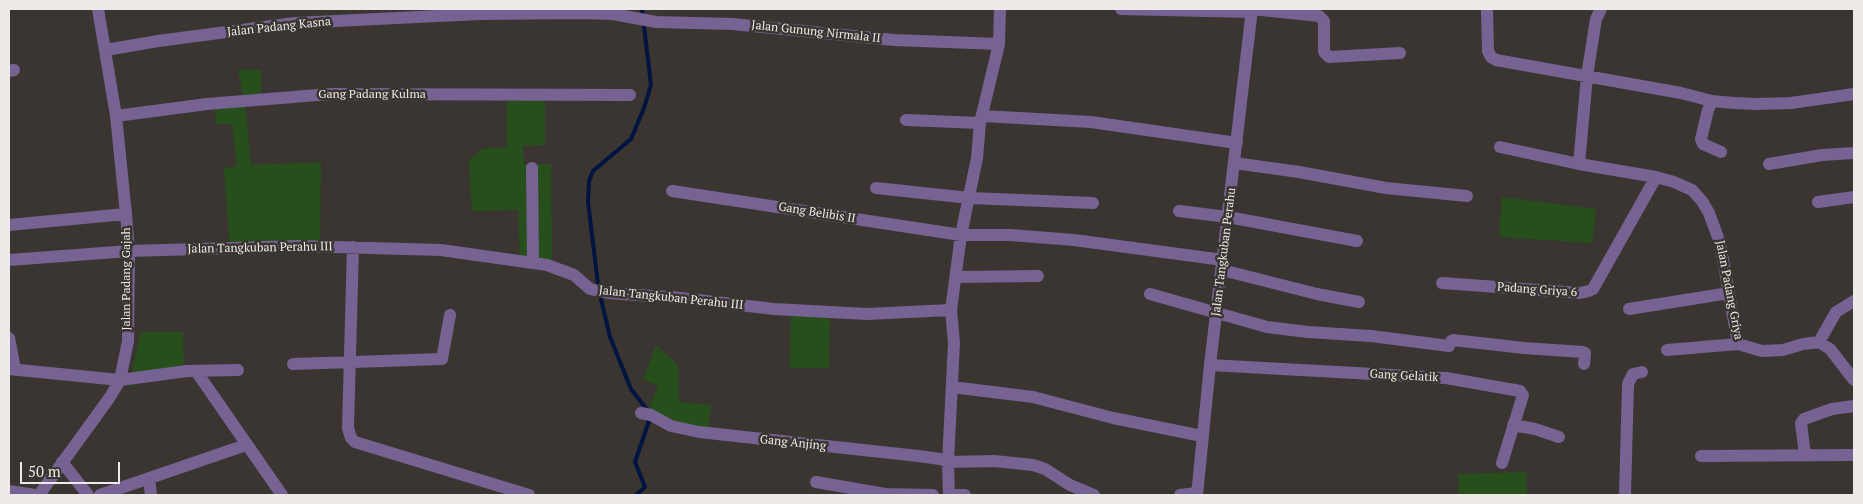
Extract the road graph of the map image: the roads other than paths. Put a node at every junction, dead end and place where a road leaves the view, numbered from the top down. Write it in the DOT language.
graph roads {
  1 [pos="98,9"];
  2 [pos="1000,9"];
  3 [pos="1121,9"];
  4 [pos="1487,9"];
  5 [pos="1601,9"];
  6 [pos="1252,10"];
  7 [pos="353,14"];
  8 [pos="634,18"];
  9 [pos="998,44"];
  10 [pos="106,50"];
  11 [pos="1400,53"];
  12 [pos="1587,76"];
  13 [pos="1854,94"];
  14 [pos="630,95"];
  15 [pos="1712,101"];
  16 [pos="116,116"];
  17 [pos="906,120"];
  18 [pos="982,120"];
  19 [pos="1237,143"];
  20 [pos="1500,147"];
  21 [pos="1721,152"];
  22 [pos="1854,153"];
  23 [pos="1234,163"];
  24 [pos="1578,164"];
  25 [pos="1769,164"];
  26 [pos="532,168"];
  27 [pos="1656,177"];
  28 [pos="876,188"];
  29 [pos="672,191"];
  30 [pos="1467,196"];
  31 [pos="1854,197"];
  32 [pos="970,198"];
  33 [pos="1818,202"];
  34 [pos="1093,203"];
  35 [pos="1179,212"];
  36 [pos="126,214"];
  37 [pos="1228,217"];
  38 [pos="9,225"];
  39 [pos="961,235"];
  40 [pos="1357,241"];
  41 [pos="353,247"];
  42 [pos="129,251"];
  43 [pos="9,260"];
  44 [pos="533,262"];
  45 [pos="1223,265"];
  46 [pos="1038,276"];
  47 [pos="956,277"];
  48 [pos="1442,283"];
  49 [pos="1729,293"];
  50 [pos="1150,294"];
  51 [pos="1854,301"];
  52 [pos="1359,302"];
  53 [pos="1629,309"];
  54 [pos="951,310"];
  55 [pos="1216,313"];
  56 [pos="450,316"];
  57 [pos="9,338"];
  58 [pos="1819,342"];
  59 [pos="1738,344"];
  60 [pos="1667,350"];
  61 [pos="350,363"];
  62 [pos="293,364"];
  63 [pos="1584,364"];
  64 [pos="1210,365"];
  65 [pos="12,369"];
  66 [pos="238,370"];
  67 [pos="196,371"];
  68 [pos="1642,372"];
  69 [pos="120,380"];
  70 [pos="1854,380"];
  71 [pos="952,388"];
  72 [pos="1854,406"];
  73 [pos="641,413"];
  74 [pos="1513,425"];
  75 [pos="1202,436"];
  76 [pos="1559,437"];
  77 [pos="246,444"];
  78 [pos="1805,455"];
  79 [pos="1854,455"];
  80 [pos="1701,456"];
  81 [pos="62,462"];
  82 [pos="948,462"];
  83 [pos="1502,463"];
  84 [pos="149,478"];
  85 [pos="816,482"];
  86 [pos="9,491"];
  87 [pos="1197,494"];
  88 [pos="35,495"];
  89 [pos="39,495"];
  90 [pos="88,495"];
  91 [pos="100,495"];
  92 [pos="151,495"];
  93 [pos="282,495"];
  94 [pos="530,495"];
  95 [pos="933,495"];
  96 [pos="949,495"];
  97 [pos="953,495"];
  98 [pos="965,495"];
  99 [pos="1094,495"];
  100 [pos="1180,495"];
  101 [pos="1625,495"];
  1 -- 10 [label="street, Jalan Padang Gajah"];
  2 -- 9 [label="street"];
  3 -- 6 [label="street"];
  4 -- 12 [label="street"];
  5 -- 12 [label="street"];
  6 -- 11 [label="street"];
  6 -- 19 [label="street, Jalan Tangkuban Perahu"];
  7 -- 8 [label="street, Jalan Padang Kasna"];
  7 -- 10 [label="street, Jalan Padang Kasna"];
  8 -- 9 [label="street, Jalan Gunung Nirmala II"];
  9 -- 18 [label="street"];
  10 -- 16 [label="street, Jalan Padang Gajah"];
  12 -- 15 [label="street"];
  12 -- 24 [label="street"];
  13 -- 15 [label="street"];
  14 -- 16 [label="street, Gang Padang Kulma"];
  15 -- 21 [label="street"];
  16 -- 36 [label="street, Jalan Padang Gajah"];
  17 -- 18 [label="street"];
  18 -- 19 [label="street"];
  18 -- 32 [label="street"];
  19 -- 23 [label="street, Jalan Tangkuban Perahu"];
  20 -- 24 [label="street, Jalan Padang Griya"];
  22 -- 25 [label="street"];
  23 -- 30 [label="street"];
  23 -- 37 [label="street, Jalan Tangkuban Perahu"];
  24 -- 27 [label="street, Jalan Padang Griya"];
  26 -- 44 [label="street"];
  27 -- 48 [label="street, Padang Griya 6"];
  27 -- 49 [label="street, Jalan Padang Griya"];
  28 -- 32 [label="street"];
  29 -- 39 [label="street, Gang Belibis II"];
  31 -- 33 [label="street"];
  32 -- 34 [label="street"];
  32 -- 39 [label="street"];
  35 -- 37 [label="street"];
  36 -- 38 [label="street"];
  36 -- 42 [label="street, Jalan Padang Gajah"];
  37 -- 40 [label="street"];
  37 -- 45 [label="street, Jalan Tangkuban Perahu"];
  39 -- 45 [label="street, Gang Belibis II"];
  39 -- 47 [label="street"];
  41 -- 42 [label="street, Jalan Tangkuban Perahu III"];
  41 -- 44 [label="street, Jalan Tangkuban Perahu III"];
  41 -- 61 [label="street"];
  42 -- 43 [label="street, Jalan Tangkuban Perahu III"];
  42 -- 69 [label="street, Jalan Padang Gajah"];
  44 -- 54 [label="street, Jalan Tangkuban Perahu III"];
  45 -- 52 [label="street, Gang Belibis II"];
  45 -- 55 [label="street, Jalan Tangkuban Perahu"];
  46 -- 47 [label="street"];
  47 -- 54 [label="street"];
  49 -- 53 [label="street"];
  49 -- 59 [label="street, Jalan Padang Griya"];
  50 -- 55 [label="street"];
  51 -- 58 [label="street"];
  54 -- 71 [label="street"];
  55 -- 63 [label="street"];
  55 -- 64 [label="street, Jalan Tangkuban Perahu"];
  56 -- 61 [label="street"];
  57 -- 65 [label="street"];
  58 -- 59 [label="street, Jalan Padang Griya"];
  58 -- 70 [label="street"];
  59 -- 60 [label="street"];
  61 -- 62 [label="street"];
  61 -- 94 [label="street"];
  64 -- 74 [label="street, Gang Gelatik"];
  64 -- 75 [label="street, Jalan Tangkuban Perahu"];
  65 -- 69 [label="street"];
  66 -- 67 [label="street"];
  67 -- 69 [label="street"];
  67 -- 77 [label="street"];
  68 -- 101 [label="street"];
  69 -- 81 [label="street, Jalan Padang Gajah"];
  71 -- 75 [label="street"];
  71 -- 82 [label="street"];
  72 -- 78 [label="street"];
  73 -- 82 [label="street, Gang Anjing"];
  74 -- 76 [label="street"];
  74 -- 83 [label="street, Gang Gelatik"];
  75 -- 87 [label="street, Jalan Tangkuban Perahu"];
  77 -- 84 [label="street"];
  77 -- 93 [label="street"];
  78 -- 79 [label="street"];
  78 -- 80 [label="street"];
  81 -- 89 [label="street, Jalan Padang Gajah"];
  81 -- 90 [label="street"];
  82 -- 96 [label="street"];
  82 -- 99 [label="street, Gang Anjing"];
  84 -- 91 [label="street"];
  84 -- 92 [label="street"];
  85 -- 95 [label="street"];
  86 -- 88 [label="street"];
  87 -- 100 [label="street"];
  97 -- 98 [label="street"];
}
